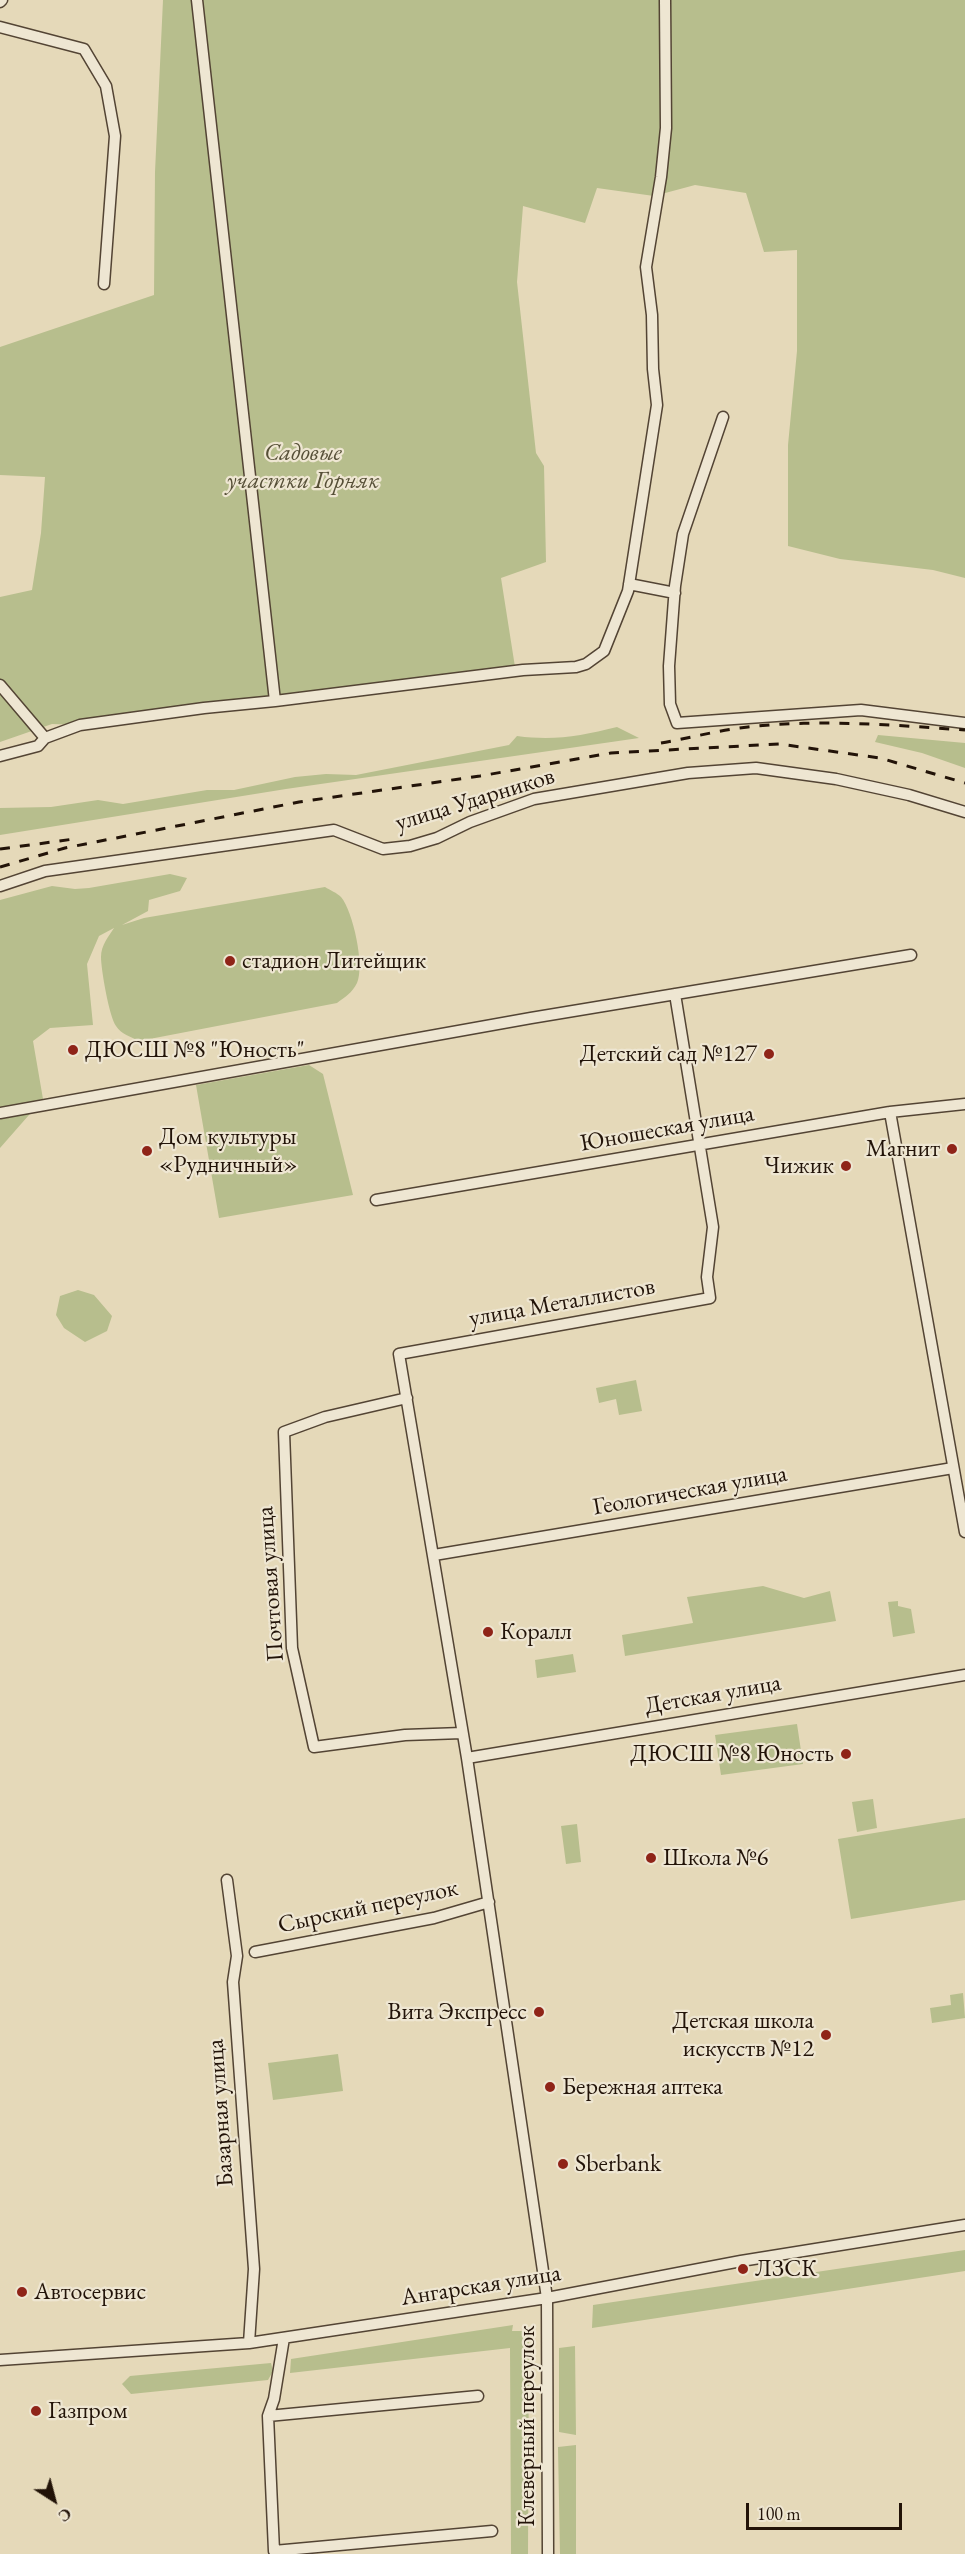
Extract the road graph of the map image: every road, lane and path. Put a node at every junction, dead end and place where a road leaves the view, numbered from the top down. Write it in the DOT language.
graph roads {
  1 [pos="197,0"];
  2 [pos="665,0"];
  3 [pos="0,27"];
  4 [pos="104,284"];
  5 [pos="723,417"];
  6 [pos="629,584"];
  7 [pos="675,592"];
  8 [pos="0,686"];
  9 [pos="275,701"];
  10 [pos="965,723"];
  11 [pos="45,738"];
  12 [pos="0,756"];
  13 [pos="965,812"];
  14 [pos="0,886"];
  15 [pos="911,955"];
  16 [pos="675,994"];
  17 [pos="965,1104"];
  18 [pos="890,1112"];
  19 [pos="0,1113"];
  20 [pos="699,1144"];
  21 [pos="376,1200"];
  22 [pos="399,1354"];
  23 [pos="407,1398"];
  24 [pos="953,1468"];
  25 [pos="965,1532"];
  26 [pos="434,1555"];
  27 [pos="965,1674"];
  28 [pos="462,1733"];
  29 [pos="467,1758"];
  30 [pos="227,1880"];
  31 [pos="489,1902"];
  32 [pos="255,1952"];
  33 [pos="965,2225"];
  34 [pos="547,2298"];
  35 [pos="284,2338"];
  36 [pos="249,2343"];
  37 [pos="0,2360"];
  38 [pos="478,2396"];
  39 [pos="268,2416"];
  40 [pos="492,2531"];
  41 [pos="548,2554"];
  1 -- 9 [label="street"];
  2 -- 6 [label="street"];
  3 -- 4 [label="street"];
  5 -- 7 [label="street"];
  6 -- 7 [label="street"];
  6 -- 9 [label="street"];
  7 -- 10 [label="street"];
  8 -- 11 [label="street"];
  9 -- 11 [label="street"];
  11 -- 12 [label="street"];
  13 -- 14 [label="street, улица Ударников"];
  15 -- 16 [label="street"];
  16 -- 19 [label="street"];
  16 -- 20 [label="street"];
  17 -- 18 [label="street, Юношеская улица"];
  18 -- 20 [label="street, Юношеская улица"];
  18 -- 24 [label="street"];
  20 -- 21 [label="street, Юношеская улица"];
  20 -- 22 [label="street, улица Металлистов"];
  22 -- 23 [label="street, Клеверный переулок"];
  23 -- 26 [label="street, Клеверный переулок"];
  23 -- 28 [label="street, Почтовая улица"];
  24 -- 25 [label="street"];
  24 -- 26 [label="street, Геологическая улица"];
  26 -- 28 [label="street, Клеверный переулок"];
  27 -- 29 [label="street, Детская улица"];
  28 -- 29 [label="street, Клеверный переулок"];
  29 -- 31 [label="street, Клеверный переулок"];
  30 -- 36 [label="street, Базарная улица"];
  31 -- 32 [label="street, Сырский переулок"];
  31 -- 34 [label="street, Клеверный переулок"];
  33 -- 34 [label="street, Ангарская улица"];
  34 -- 35 [label="street, Ангарская улица"];
  34 -- 41 [label="street, Клеверный переулок"];
  35 -- 36 [label="street, Ангарская улица"];
  35 -- 39 [label="street"];
  36 -- 37 [label="street, Ангарская улица"];
  38 -- 39 [label="street"];
  39 -- 40 [label="street"];
}
